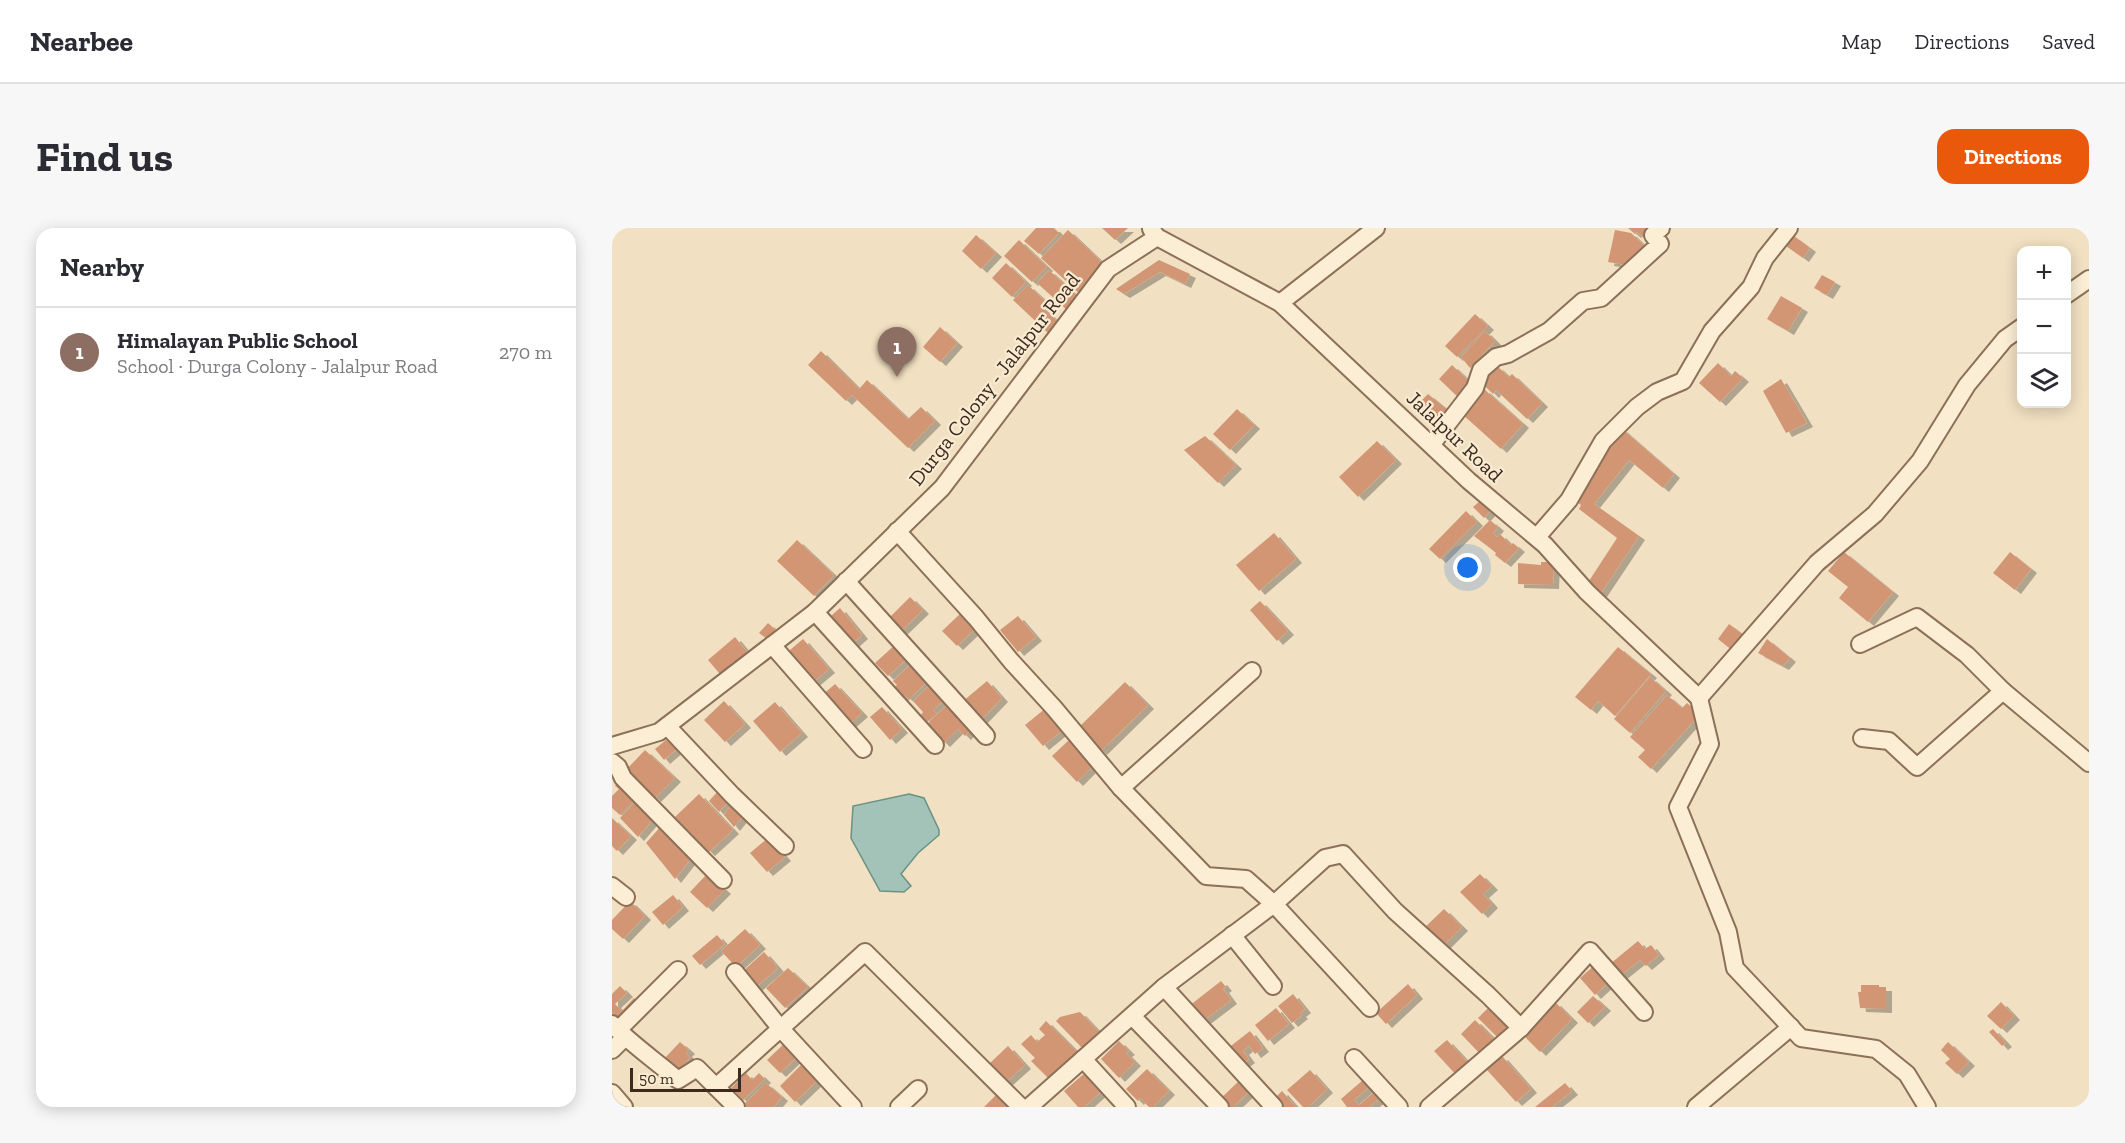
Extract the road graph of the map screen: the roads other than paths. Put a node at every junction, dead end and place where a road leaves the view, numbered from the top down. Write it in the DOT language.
graph roads {
  1 [pos="1376,228"];
  2 [pos="1661,228"];
  3 [pos="1789,228"];
  4 [pos="1154,232"];
  5 [pos="2089,279"];
  6 [pos="2071,292"];
  7 [pos="1280,303"];
  8 [pos="2017,331"];
  9 [pos="1435,440"];
  10 [pos="897,531"];
  11 [pos="1537,537"];
  12 [pos="846,580"];
  13 [pos="814,612"];
  14 [pos="1860,644"];
  15 [pos="772,645"];
  16 [pos="1252,670"];
  17 [pos="2003,691"];
  18 [pos="1699,698"];
  19 [pos="667,726"];
  20 [pos="986,736"];
  21 [pos="1862,738"];
  22 [pos="935,745"];
  23 [pos="612,746"];
  24 [pos="863,749"];
  25 [pos="612,762"];
  26 [pos="2089,764"];
  27 [pos="1121,789"];
  28 [pos="785,846"];
  29 [pos="723,880"];
  30 [pos="612,886"];
  31 [pos="626,897"];
  32 [pos="1274,904"];
  33 [pos="1232,935"];
  34 [pos="678,970"];
  35 [pos="735,972"];
  36 [pos="1273,986"];
  37 [pos="1164,987"];
  38 [pos="1370,1008"];
  39 [pos="1644,1012"];
  40 [pos="1132,1016"];
  41 [pos="1791,1027"];
  42 [pos="1521,1028"];
  43 [pos="781,1029"];
  44 [pos="618,1030"];
  45 [pos="612,1050"];
  46 [pos="1354,1058"];
  47 [pos="1083,1059"];
  48 [pos="716,1087"];
  49 [pos="918,1089"];
  50 [pos="612,1094"];
  51 [pos="624,1107"];
  52 [pos="736,1107"];
  53 [pos="853,1107"];
  54 [pos="899,1107"];
  55 [pos="1021,1107"];
  56 [pos="1029,1107"];
  57 [pos="1127,1107"];
  58 [pos="1220,1107"];
  59 [pos="1274,1107"];
  60 [pos="1399,1107"];
  61 [pos="1429,1107"];
  62 [pos="1696,1107"];
  63 [pos="1927,1107"];
  1 -- 7 [label="street"];
  2 -- 9 [label="street"];
  3 -- 11 [label="street"];
  4 -- 7 [label="street, Jalalpur Road"];
  4 -- 10 [label="street, Durga Colony - Jalalpur Road"];
  5 -- 6 [label="street"];
  7 -- 11 [label="street, Jalalpur Road"];
  8 -- 18 [label="street"];
  10 -- 12 [label="street, Durga Colony - Jalalpur Road"];
  10 -- 27 [label="street"];
  11 -- 18 [label="street, Jalalpur Road"];
  12 -- 13 [label="street, Durga Colony - Jalalpur Road"];
  12 -- 20 [label="street"];
  13 -- 15 [label="street, Durga Colony - Jalalpur Road"];
  13 -- 22 [label="street"];
  14 -- 17 [label="street"];
  15 -- 19 [label="street, Durga Colony - Jalalpur Road"];
  15 -- 24 [label="street"];
  16 -- 27 [label="street"];
  17 -- 21 [label="street"];
  17 -- 26 [label="street"];
  18 -- 41 [label="street"];
  19 -- 23 [label="street, Durga Colony - Jalalpur Road"];
  19 -- 28 [label="street"];
  25 -- 29 [label="street"];
  27 -- 32 [label="street"];
  30 -- 31 [label="street"];
  32 -- 33 [label="street"];
  32 -- 38 [label="street"];
  32 -- 42 [label="street"];
  33 -- 36 [label="street"];
  33 -- 37 [label="street"];
  34 -- 44 [label="street"];
  35 -- 43 [label="street"];
  37 -- 40 [label="street"];
  37 -- 59 [label="street"];
  39 -- 42 [label="street"];
  40 -- 47 [label="street"];
  40 -- 58 [label="street"];
  41 -- 62 [label="street"];
  41 -- 63 [label="street"];
  42 -- 61 [label="street"];
  43 -- 48 [label="street"];
  43 -- 53 [label="street"];
  43 -- 55 [label="street"];
  44 -- 45 [label="street"];
  44 -- 48 [label="street"];
  46 -- 60 [label="street"];
  47 -- 56 [label="street"];
  47 -- 57 [label="street"];
  48 -- 52 [label="street"];
  49 -- 54 [label="street"];
  50 -- 51 [label="street"];
}
